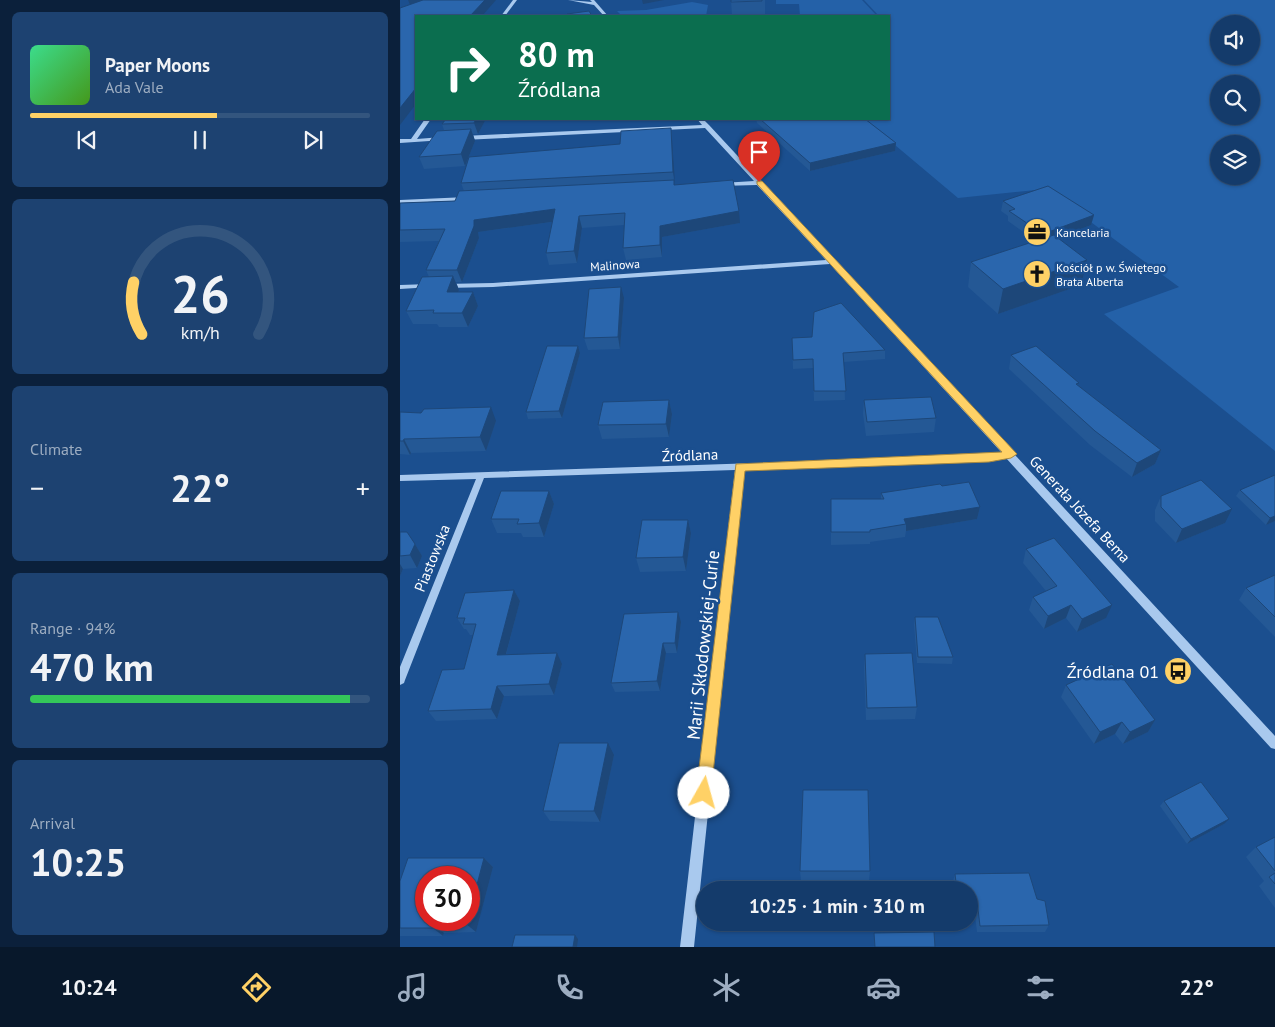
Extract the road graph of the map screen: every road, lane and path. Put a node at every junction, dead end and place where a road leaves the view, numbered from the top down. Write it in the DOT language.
graph roads {
  1 [pos="515,0"];
  2 [pos="570,0"];
  3 [pos="593,2"];
  4 [pos="504,15"];
  5 [pos="605,15"];
  6 [pos="427,120"];
  7 [pos="701,120"];
  8 [pos="707,126"];
  9 [pos="460,138"];
  10 [pos="451,139"];
  11 [pos="400,141"];
  12 [pos="412,141"];
  13 [pos="759,182"];
  14 [pos="711,186"];
  15 [pos="478,199"];
  16 [pos="400,202"];
  17 [pos="832,262"];
  18 [pos="400,287"];
  19 [pos="1011,454"];
  20 [pos="740,467"];
  21 [pos="481,476"];
  22 [pos="400,478"];
  23 [pos="400,680"];
  24 [pos="1275,744"];
  25 [pos="687,947"];
  1 -- 4 [label="street"];
  2 -- 3 [label="street"];
  3 -- 5 [label="street"];
  6 -- 12 [label="street"];
  7 -- 8 [label="street, Generała Józefa Bema"];
  8 -- 9 [label="street"];
  8 -- 13 [label="street, Generała Józefa Bema"];
  10 -- 12 [label="street"];
  11 -- 12 [label="street"];
  13 -- 14 [label="street"];
  13 -- 17 [label="street, Generała Józefa Bema"];
  15 -- 16 [label="street"];
  17 -- 18 [label="street, Malinowa"];
  17 -- 19 [label="street, Generała Józefa Bema"];
  19 -- 20 [label="street, Źródlana"];
  19 -- 24 [label="street, Generała Józefa Bema"];
  20 -- 21 [label="street, Źródlana"];
  20 -- 25 [label="street, Marii Skłodowskiej-Curie"];
  21 -- 22 [label="street, Źródlana"];
  21 -- 23 [label="street, Piastowska"];
}
